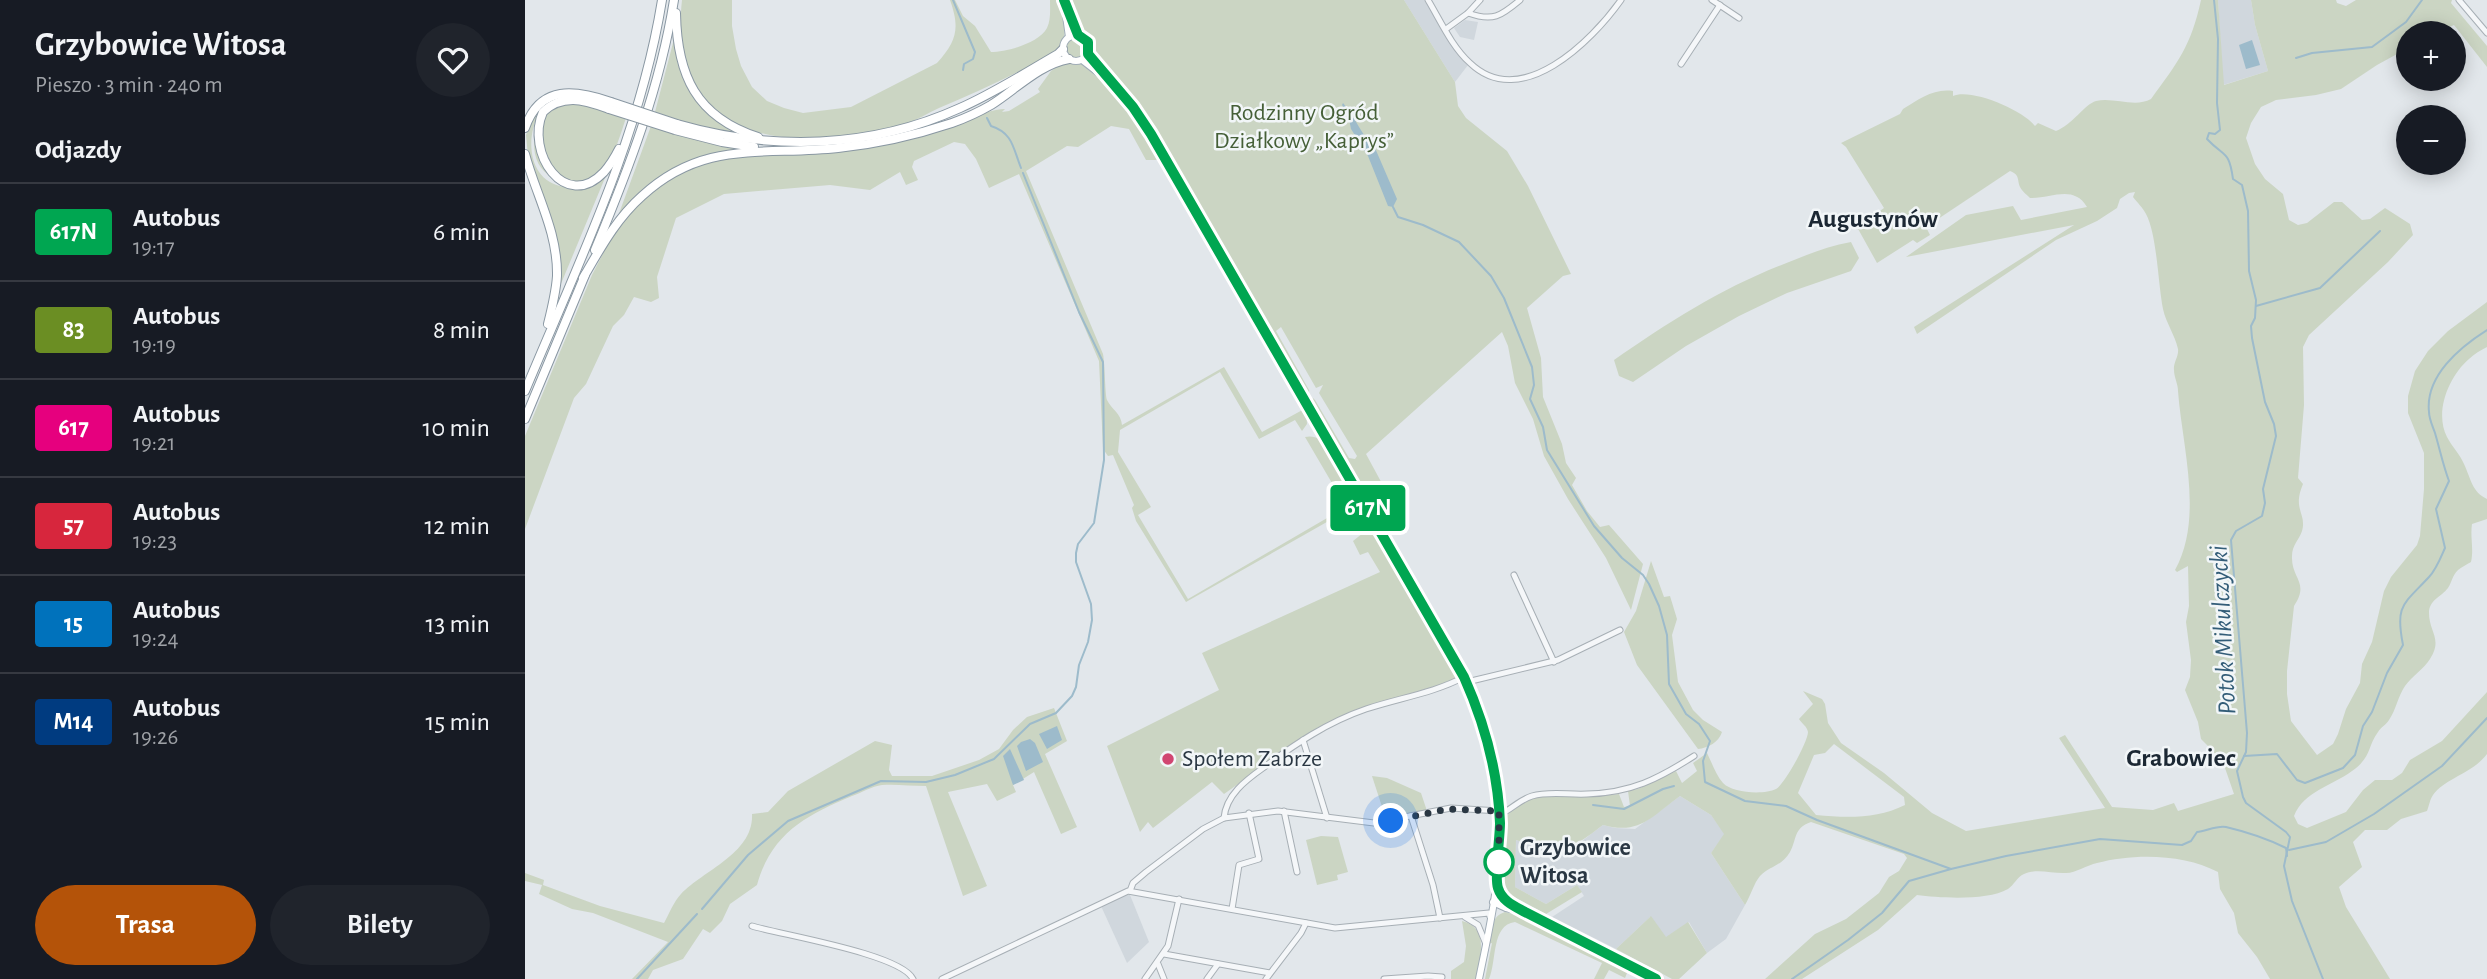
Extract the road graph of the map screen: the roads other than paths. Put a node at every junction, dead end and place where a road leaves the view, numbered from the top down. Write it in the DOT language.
graph roads {
  1 [pos="662,0"];
  2 [pos="675,0"];
  3 [pos="1064,0"];
  4 [pos="1428,0"];
  5 [pos="1480,0"];
  6 [pos="1520,0"];
  7 [pos="1621,0"];
  8 [pos="1712,0"];
  9 [pos="2459,0"];
  10 [pos="1720,5"];
  11 [pos="1468,13"];
  12 [pos="1739,18"];
  13 [pos="1446,29"];
  14 [pos="2487,33"];
  15 [pos="1078,35"];
  16 [pos="1069,37"];
  17 [pos="1063,48"];
  18 [pos="1088,54"];
  19 [pos="1069,59"];
  20 [pos="1082,60"];
  21 [pos="1681,64"];
  22 [pos="1109,81"];
  23 [pos="610,106"];
  24 [pos="632,125"];
  25 [pos="525,128"];
  26 [pos="788,146"];
  27 [pos="525,154"];
  28 [pos="583,278"];
  29 [pos="543,348"];
  30 [pos="525,391"];
  31 [pos="525,419"];
  32 [pos="1514,575"];
  33 [pos="1620,630"];
  34 [pos="1554,662"];
  35 [pos="1466,680"];
  36 [pos="1303,740"];
  37 [pos="1694,755"];
  38 [pos="1284,811"];
  39 [pos="1249,813"];
  40 [pos="1499,813"];
  41 [pos="1411,816"];
  42 [pos="1224,818"];
  43 [pos="1327,818"];
  44 [pos="1297,872"];
  45 [pos="1496,883"];
  46 [pos="1130,891"];
  47 [pos="1179,899"];
  48 [pos="1493,902"];
  49 [pos="1511,907"];
  50 [pos="1232,909"];
  51 [pos="1479,913"];
  52 [pos="1458,917"];
  53 [pos="1490,917"];
  54 [pos="1440,918"];
  55 [pos="1306,923"];
  56 [pos="752,926"];
  57 [pos="1478,926"];
  58 [pos="1489,926"];
  59 [pos="1486,944"];
  60 [pos="1164,954"];
  61 [pos="1158,964"];
  62 [pos="1218,964"];
  63 [pos="1270,973"];
  64 [pos="1442,977"];
  65 [pos="913,979"];
  66 [pos="942,979"];
  67 [pos="1145,979"];
  68 [pos="1164,979"];
  69 [pos="1207,979"];
  70 [pos="1266,979"];
  71 [pos="1384,979"];
  72 [pos="1479,979"];
  73 [pos="1656,979"];
  1 -- 24 [label="highway"];
  2 -- 26 [label="highway"];
  2 -- 28 [label="highway"];
  3 -- 15 [label="main road"];
  3 -- 16 [label="main road"];
  4 -- 13 [label="street"];
  5 -- 11 [label="street"];
  6 -- 11 [label="street"];
  7 -- 13 [label="street"];
  8 -- 10 [label="street"];
  9 -- 14 [label="street"];
  10 -- 12 [label="street"];
  10 -- 21 [label="street"];
  11 -- 13 [label="street"];
  15 -- 16 [label="main road"];
  15 -- 18 [label="main road"];
  16 -- 17 [label="main road"];
  17 -- 19 [label="main road"];
  17 -- 26 [label="highway"];
  18 -- 20 [label="main road"];
  18 -- 22 [label="main road"];
  19 -- 20 [label="main road"];
  19 -- 26 [label="highway"];
  20 -- 22 [label="main road"];
  22 -- 35 [label="main road"];
  23 -- 24 [label="highway"];
  23 -- 25 [label="highway"];
  23 -- 26 [label="highway, bridge"];
  24 -- 29 [label="highway"];
  26 -- 28 [label="highway"];
  27 -- 29 [label="highway"];
  28 -- 31 [label="highway"];
  29 -- 30 [label="highway"];
  32 -- 34 [label="street"];
  33 -- 34 [label="street"];
  34 -- 35 [label="street"];
  35 -- 36 [label="street"];
  35 -- 40 [label="main road"];
  36 -- 42 [label="street"];
  36 -- 43 [label="street"];
  37 -- 40 [label="street"];
  38 -- 39 [label="street"];
  38 -- 43 [label="street"];
  38 -- 44 [label="street"];
  39 -- 42 [label="street"];
  39 -- 50 [label="street"];
  40 -- 41 [label="street"];
  40 -- 45 [label="main road"];
  41 -- 43 [label="street"];
  41 -- 54 [label="street"];
  42 -- 46 [label="street"];
  45 -- 48 [label="main road"];
  45 -- 49 [label="main road"];
  46 -- 47 [label="street"];
  46 -- 66 [label="street"];
  47 -- 50 [label="street"];
  47 -- 60 [label="street"];
  48 -- 49 [label="main road"];
  48 -- 51 [label="street"];
  48 -- 53 [label="main road"];
  49 -- 58 [label="main road"];
  49 -- 73 [label="main road"];
  50 -- 55 [label="street"];
  51 -- 52 [label="street"];
  51 -- 53 [label="street"];
  52 -- 54 [label="street"];
  52 -- 57 [label="street"];
  53 -- 58 [label="main road"];
  54 -- 55 [label="street"];
  55 -- 63 [label="street"];
  56 -- 65 [label="street"];
  57 -- 58 [label="street"];
  57 -- 59 [label="street"];
  58 -- 59 [label="main road"];
  59 -- 72 [label="main road"];
  60 -- 61 [label="street"];
  60 -- 62 [label="street"];
  61 -- 67 [label="street"];
  61 -- 68 [label="street"];
  62 -- 63 [label="street"];
  62 -- 69 [label="street"];
  63 -- 70 [label="street"];
  64 -- 71 [label="street"];
}
